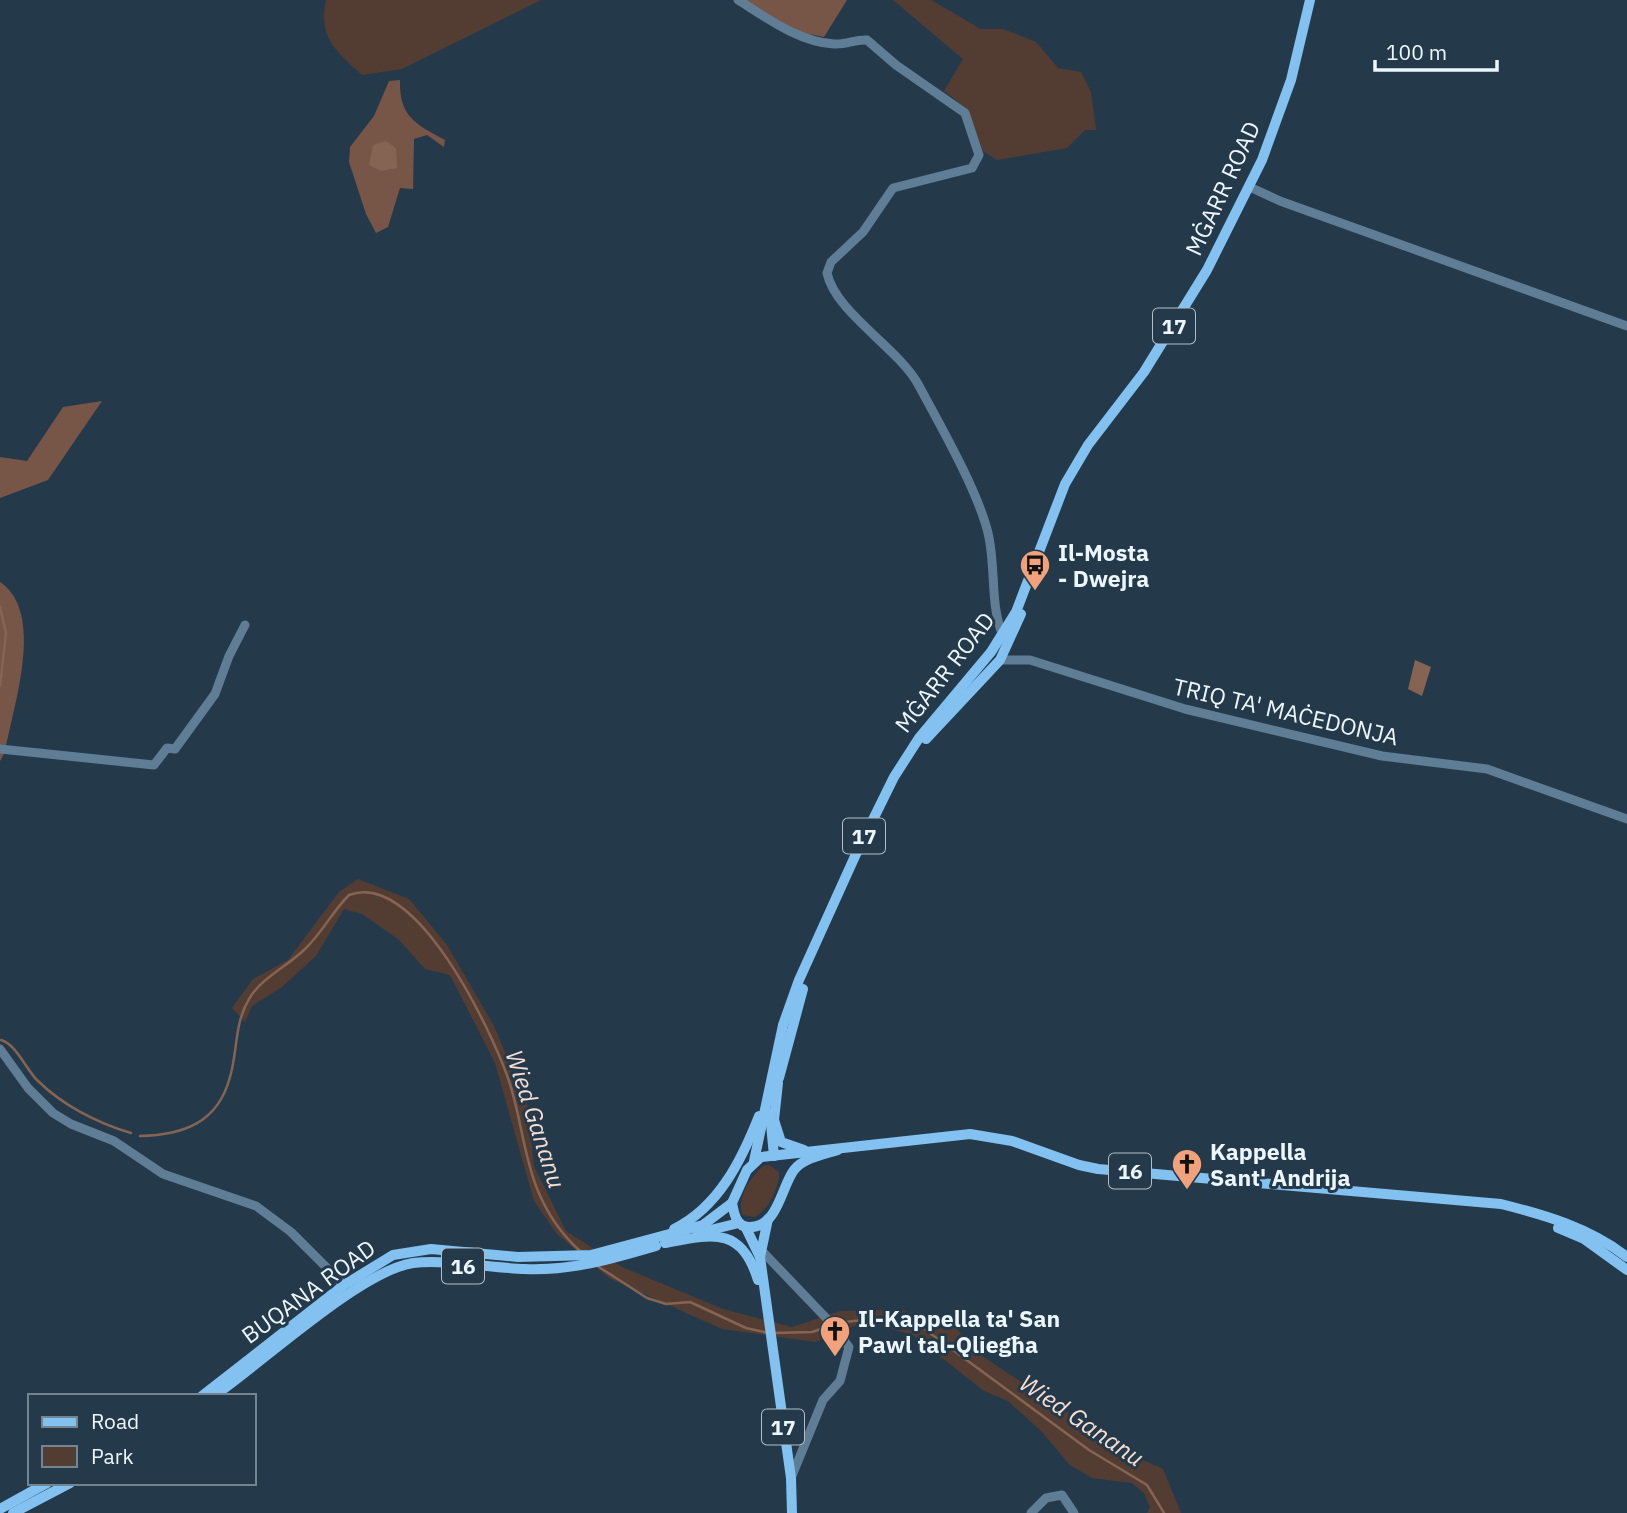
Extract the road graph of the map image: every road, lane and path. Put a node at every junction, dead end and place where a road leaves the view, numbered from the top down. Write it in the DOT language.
graph roads {
  1 [pos="738,0"];
  2 [pos="1310,0"];
  3 [pos="1316,0"];
  4 [pos="1254,189"];
  5 [pos="1627,326"];
  6 [pos="246,625"];
  7 [pos="1005,638"];
  8 [pos="1017,659"];
  9 [pos="1000,660"];
  10 [pos="0,749"];
  11 [pos="1627,819"];
  12 [pos="783,1025"];
  13 [pos="0,1049"];
  14 [pos="778,1083"];
  15 [pos="838,1150"];
  16 [pos="778,1156"];
  17 [pos="754,1161"];
  18 [pos="792,1175"];
  19 [pos="1426,1197"];
  20 [pos="732,1203"];
  21 [pos="768,1219"];
  22 [pos="743,1225"];
  23 [pos="645,1242"];
  24 [pos="665,1243"];
  25 [pos="762,1255"];
  26 [pos="1627,1257"];
  27 [pos="1627,1269"];
  28 [pos="345,1285"];
  29 [pos="766,1303"];
  30 [pos="205,1394"];
  31 [pos="217,1394"];
  32 [pos="791,1478"];
  33 [pos="43,1485"];
  34 [pos="66,1485"];
  35 [pos="0,1509"];
  36 [pos="13,1513"];
  37 [pos="792,1513"];
  38 [pos="1031,1513"];
  39 [pos="1074,1513"];
  1 -- 7 [label="street"];
  2 -- 7 [label="main road, MĠARR ROAD / 17"];
  3 -- 4 [label="main road, MĠARR ROAD / 17"];
  4 -- 5 [label="street"];
  4 -- 7 [label="main road, MĠARR ROAD / 17"];
  6 -- 10 [label="street"];
  7 -- 8 [label="street"];
  7 -- 9 [label="main road, MĠARR ROAD / 17"];
  7 -- 12 [label="main road, MĠARR ROAD / 17"];
  8 -- 9 [label="street, TRIQ TA' MAĊEDONJA"];
  8 -- 11 [label="street, TRIQ TA' MAĊEDONJA"];
  9 -- 14 [label="main road, MĠARR ROAD / 17"];
  12 -- 17 [label="main road, MĠARR ROAD / 17"];
  12 -- 23 [label="main road"];
  13 -- 28 [label="street"];
  14 -- 15 [label="main road"];
  14 -- 16 [label="main road, MĠARR ROAD / 17"];
  15 -- 16 [label="main road, 16"];
  15 -- 18 [label="main road, 16"];
  15 -- 19 [label="main road, 16"];
  16 -- 17 [label="main road, 16"];
  16 -- 18 [label="main road"];
  17 -- 20 [label="main road, 16"];
  18 -- 21 [label="main road, 16"];
  19 -- 26 [label="main road, 16"];
  19 -- 27 [label="main road, 16"];
  20 -- 22 [label="main road"];
  20 -- 23 [label="main road, BUQANA ROAD / 16"];
  21 -- 22 [label="main road, 16"];
  21 -- 25 [label="main road, 17"];
  22 -- 24 [label="main road, BUQANA ROAD / 16"];
  22 -- 25 [label="main road, 17"];
  23 -- 28 [label="main road, BUQANA ROAD / 16"];
  24 -- 29 [label="main road"];
  24 -- 31 [label="main road, BUQANA ROAD / 16"];
  25 -- 29 [label="main road, 17"];
  25 -- 32 [label="street"];
  28 -- 30 [label="main road, BUQANA ROAD / 16"];
  29 -- 32 [label="main road, 17"];
  32 -- 37 [label="main road, 17"];
  33 -- 35 [label="main road"];
  34 -- 36 [label="main road"];
  38 -- 39 [label="street"];
}
